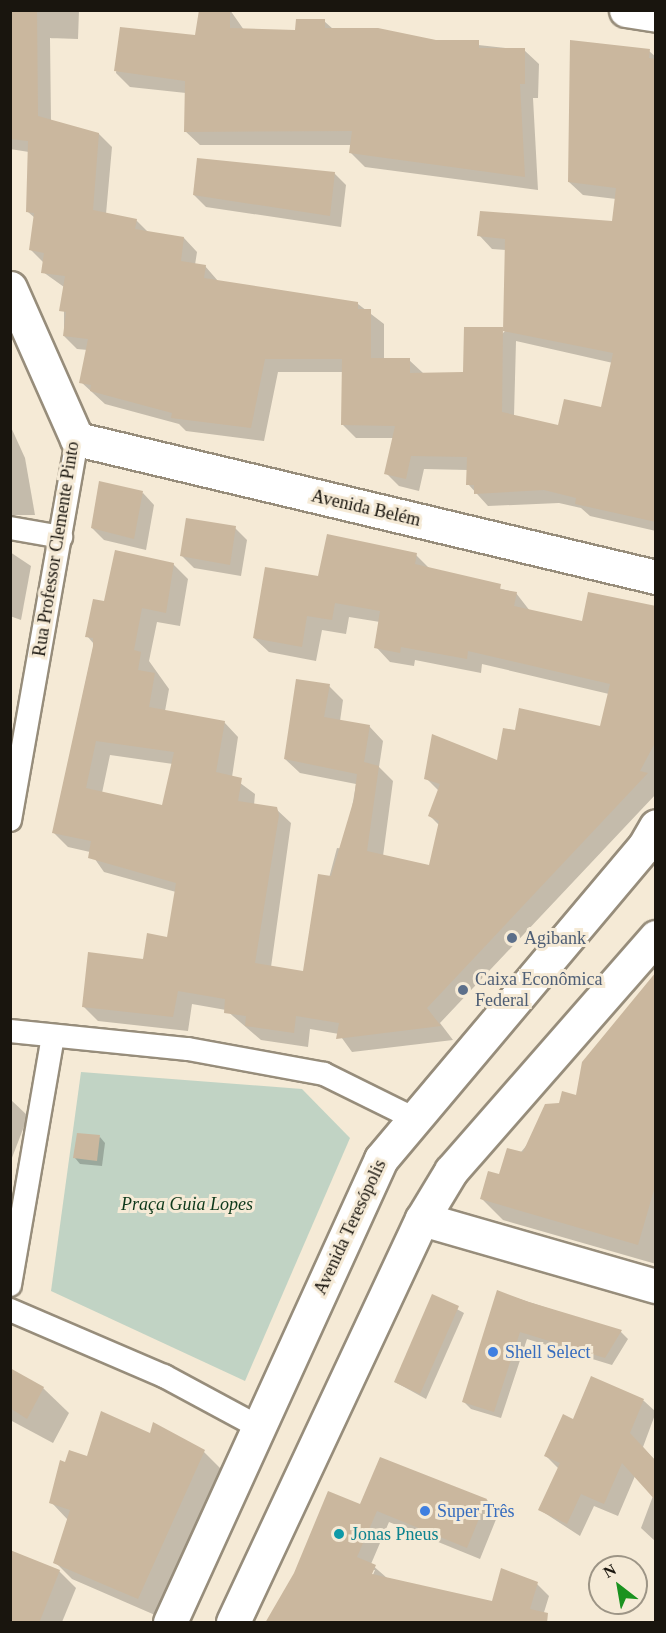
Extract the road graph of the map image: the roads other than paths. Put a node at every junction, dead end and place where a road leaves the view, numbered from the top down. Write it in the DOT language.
graph roads {
  1 [pos="626,10"];
  2 [pos="656,15"];
  3 [pos="10,288"];
  4 [pos="77,439"];
  5 [pos="10,528"];
  6 [pos="61,537"];
  7 [pos="656,577"];
  8 [pos="10,820"];
  9 [pos="656,826"];
  10 [pos="656,937"];
  11 [pos="10,1031"];
  12 [pos="52,1037"];
  13 [pos="413,1118"];
  14 [pos="422,1219"];
  15 [pos="10,1285"];
  16 [pos="656,1286"];
  17 [pos="10,1310"];
  18 [pos="257,1426"];
  19 [pos="170,1623"];
  20 [pos="233,1623"];
  1 -- 2 [label="main road"];
  3 -- 4 [label="main road, Rua Professor Clemente Pinto"];
  4 -- 6 [label="street, Rua Professor Clemente Pinto"];
  4 -- 7 [label="main road, Avenida Belém"];
  5 -- 6 [label="street"];
  6 -- 8 [label="street, Rua Professor Clemente Pinto"];
  9 -- 13 [label="main road, Avenida Teresópolis"];
  10 -- 14 [label="main road"];
  11 -- 12 [label="street"];
  12 -- 13 [label="street"];
  12 -- 15 [label="street"];
  13 -- 18 [label="main road, Avenida Teresópolis"];
  14 -- 16 [label="main road"];
  14 -- 20 [label="main road"];
  17 -- 18 [label="street"];
  18 -- 19 [label="main road, Avenida Teresópolis"];
}
